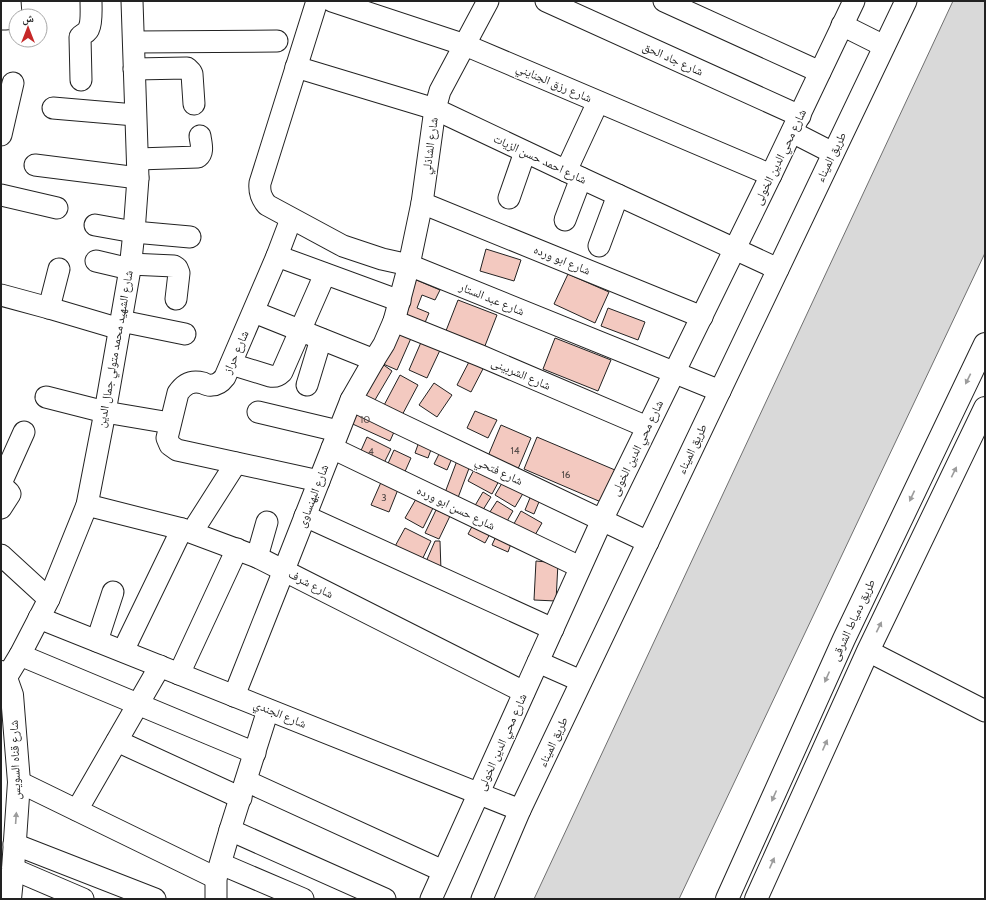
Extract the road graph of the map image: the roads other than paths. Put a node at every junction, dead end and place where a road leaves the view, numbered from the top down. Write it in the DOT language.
graph roads {
  1 [pos="10,1"];
  2 [pos="91,1"];
  3 [pos="132,1"];
  4 [pos="317,1"];
  5 [pos="332,1"];
  6 [pos="488,1"];
  7 [pos="546,1"];
  8 [pos="664,1"];
  9 [pos="906,1"];
  10 [pos="845,9"];
  11 [pos="1,19"];
  12 [pos="277,41"];
  13 [pos="134,42"];
  14 [pos="465,45"];
  15 [pos="884,46"];
  16 [pos="296,67"];
  17 [pos="134,69"];
  18 [pos="820,72"];
  19 [pos="81,80"];
  20 [pos="14,84"];
  21 [pos="598,102"];
  22 [pos="194,104"];
  23 [pos="53,108"];
  24 [pos="435,110"];
  25 [pos="135,114"];
  26 [pos="796,124"];
  27 [pos="1,133"];
  28 [pos="200,136"];
  29 [pos="525,152"];
  30 [pos="833,153"];
  31 [pos="35,165"];
  32 [pos="138,169"];
  33 [pos="574,174"];
  34 [pos="771,175"];
  35 [pos="618,195"];
  36 [pos="1,196"];
  37 [pos="509,198"];
  38 [pos="422,203"];
  39 [pos="57,208"];
  40 [pos="291,219"];
  41 [pos="565,220"];
  42 [pos="95,225"];
  43 [pos="134,232"];
  44 [pos="190,238"];
  45 [pos="599,246"];
  46 [pos="735,249"];
  47 [pos="277,256"];
  48 [pos="96,261"];
  49 [pos="408,265"];
  50 [pos="130,267"];
  51 [pos="778,268"];
  52 [pos="59,269"];
  53 [pos="325,274"];
  54 [pos="2,299"];
  55 [pos="176,299"];
  56 [pos="400,300"];
  57 [pos="49,308"];
  58 [pos="254,312"];
  59 [pos="702,317"];
  60 [pos="394,321"];
  61 [pos="120,325"];
  62 [pos="300,330"];
  63 [pos="185,334"];
  64 [pos="321,339"];
  65 [pos="985,344"];
  66 [pos="374,360"];
  67 [pos="231,364"];
  68 [pos="674,373"];
  69 [pos="307,385"];
  70 [pos="720,392"];
  71 [pos="46,397"];
  72 [pos="351,400"];
  73 [pos="985,408"];
  74 [pos="105,412"];
  75 [pos="258,412"];
  76 [pos="170,422"];
  77 [pos="647,427"];
  78 [pos="24,432"];
  79 [pos="335,439"];
  80 [pos="236,463"];
  81 [pos="319,482"];
  82 [pos="87,505"];
  83 [pos="1,508"];
  84 [pos="305,516"];
  85 [pos="602,520"];
  86 [pos="266,522"];
  87 [pos="187,530"];
  88 [pos="648,542"];
  89 [pos="237,549"];
  90 [pos="1,556"];
  91 [pos="257,557"];
  92 [pos="580,567"];
  93 [pos="284,570"];
  94 [pos="113,592"];
  95 [pos="49,599"];
  96 [pos="39,618"];
  97 [pos="553,629"];
  98 [pos="97,641"];
  99 [pos="868,650"];
  100 [pos="123,652"];
  101 [pos="20,655"];
  102 [pos="538,662"];
  103 [pos="160,666"];
  104 [pos="179,674"];
  105 [pos="3,675"];
  106 [pos="581,681"];
  107 [pos="524,692"];
  108 [pos="234,696"];
  109 [pos="138,704"];
  110 [pos="268,710"];
  111 [pos="985,711"];
  112 [pos="117,741"];
  113 [pos="255,753"];
  114 [pos="19,782"];
  115 [pos="243,790"];
  116 [pos="478,794"];
  117 [pos="77,810"];
  118 [pos="520,810"];
  119 [pos="230,830"];
  120 [pos="14,844"];
  121 [pos="13,869"];
  122 [pos="218,871"];
  123 [pos="443,871"];
  124 [pos="10,899"];
  125 [pos="83,899"];
  126 [pos="155,899"];
  127 [pos="216,899"];
  128 [pos="303,899"];
  129 [pos="385,899"];
  130 [pos="431,899"];
  131 [pos="482,899"];
  132 [pos="727,899"];
  133 [pos="756,899"];
  1 -- 11 [label="street"];
  2 -- 19 [label="street"];
  3 -- 13 [label="street, شارع الشهيد محمد متولي جمال الدين"];
  4 -- 16 [label="street"];
  5 -- 14 [label="street, شارع رزق الجنايني"];
  6 -- 14 [label="street, شارع الشاذلي"];
  7 -- 26 [label="street, شارع جاد الحق"];
  8 -- 18 [label="street"];
  9 -- 15 [label="street, طريق الميناء"];
  10 -- 15 [label="street"];
  10 -- 18 [label="street, شارع محي الدين الخولى"];
  12 -- 13 [label="street"];
  13 -- 17 [label="street, شارع الشهيد محمد متولي جمال الدين"];
  14 -- 21 [label="street, شارع رزق الجنايني"];
  14 -- 24 [label="street, شارع الشاذلي"];
  15 -- 30 [label="street, طريق الميناء"];
  16 -- 24 [label="street, شارع احمد حسن الزيات"];
  16 -- 40 [label="street, شارع عبد الستار"];
  17 -- 22 [label="street"];
  17 -- 25 [label="street, شارع الشهيد محمد متولي جمال الدين"];
  18 -- 26 [label="street, شارع محي الدين الخولى"];
  20 -- 27 [label="street"];
  21 -- 33 [label="street"];
  21 -- 34 [label="street, شارع رزق الجنايني"];
  23 -- 25 [label="street"];
  24 -- 29 [label="street, شارع احمد حسن الزيات"];
  24 -- 38 [label="street, شارع الشاذلي"];
  25 -- 32 [label="street, شارع الشهيد محمد متولي جمال الدين"];
  26 -- 30 [label="street, شارع جاد الحق"];
  26 -- 34 [label="street, شارع محي الدين الخولى"];
  28 -- 32 [label="street"];
  29 -- 33 [label="street, شارع احمد حسن الزيات"];
  29 -- 37 [label="street"];
  30 -- 51 [label="street, طريق الميناء"];
  31 -- 32 [label="street"];
  32 -- 43 [label="street, شارع الشهيد محمد متولي جمال الدين"];
  33 -- 35 [label="street, شارع احمد حسن الزيات"];
  33 -- 41 [label="street"];
  34 -- 46 [label="street, شارع محي الدين الخولى"];
  35 -- 45 [label="street"];
  35 -- 46 [label="street, شارع احمد حسن الزيات"];
  36 -- 39 [label="street"];
  38 -- 49 [label="street, شارع الشاذلي"];
  38 -- 59 [label="street, شارع ابو ورده"];
  40 -- 47 [label="street, شارع حراز"];
  40 -- 49 [label="street, شارع عبد الستار"];
  42 -- 43 [label="street"];
  43 -- 44 [label="street"];
  43 -- 50 [label="street, شارع الشهيد محمد متولي جمال الدين"];
  46 -- 51 [label="street, شارع احمد حسن الزيات"];
  46 -- 59 [label="street, شارع محي الدين الخولى"];
  47 -- 53 [label="street"];
  47 -- 58 [label="street, شارع حراز"];
  48 -- 50 [label="street"];
  49 -- 56 [label="street, شارع الشاذلي"];
  49 -- 68 [label="street, شارع عبد الستار"];
  50 -- 55 [label="street"];
  50 -- 61 [label="street, شارع الشهيد محمد متولي جمال الدين"];
  51 -- 70 [label="street, طريق الميناء"];
  52 -- 57 [label="street"];
  53 -- 56 [label="street"];
  53 -- 62 [label="street"];
  54 -- 57 [label="street"];
  56 -- 60 [label="street, شارع البهنساوى"];
  57 -- 61 [label="street"];
  58 -- 62 [label="street"];
  58 -- 67 [label="street, شارع حراز"];
  59 -- 68 [label="street, شارع محي الدين الخولى"];
  60 -- 66 [label="street, شارع البهنساوى"];
  60 -- 77 [label="street, شارع الشربينى"];
  61 -- 63 [label="street"];
  61 -- 74 [label="street, شارع الشهيد محمد متولي جمال الدين"];
  62 -- 64 [label="street"];
  62 -- 67 [label="street"];
  64 -- 66 [label="street"];
  64 -- 69 [label="street"];
  65 -- 132 [label="main road, طريق دمياط الشرقى, one-way"];
  66 -- 72 [label="street, شارع البهنساوى"];
  67 -- 76 [label="street, شارع حراز"];
  68 -- 70 [label="street, شارع عبد الستار"];
  68 -- 77 [label="street, شارع محي الدين الخولى"];
  70 -- 88 [label="street, طريق الميناء"];
  71 -- 74 [label="street"];
  72 -- 79 [label="street, شارع البهنساوى"];
  72 -- 85 [label="street, شارع فتحي"];
  99 -- 73 [label="main road, one-way"];
  74 -- 76 [label="street"];
  74 -- 82 [label="street, شارع الشهيد محمد متولي جمال الدين"];
  75 -- 79 [label="street, شارع حسن ابو ورده"];
  76 -- 80 [label="street, شارع حراز"];
  77 -- 85 [label="street, شارع محي الدين الخولى"];
  78 -- 83 [label="street"];
  79 -- 81 [label="street, شارع البهنساوى"];
  79 -- 92 [label="street, شارع حسن ابو ورده"];
  80 -- 81 [label="street"];
  80 -- 87 [label="street"];
  81 -- 84 [label="street, شارع البهنساوى"];
  82 -- 87 [label="street, شارع شرف"];
  82 -- 95 [label="street, شارع الشهيد محمد متولي جمال الدين"];
  84 -- 93 [label="street, شارع البهنساوى"];
  84 -- 97 [label="street"];
  85 -- 88 [label="street, شارع فتحي"];
  85 -- 92 [label="street, شارع محي الدين الخولى"];
  86 -- 91 [label="street"];
  87 -- 89 [label="street, شارع شرف"];
  87 -- 100 [label="street"];
  88 -- 106 [label="street, طريق الميناء"];
  89 -- 91 [label="street, شارع شرف"];
  89 -- 104 [label="street"];
  90 -- 95 [label="street"];
  91 -- 93 [label="street, شارع شرف"];
  92 -- 97 [label="street, شارع محي الدين الخولى"];
  93 -- 107 [label="street, شارع شرف"];
  93 -- 108 [label="street, شارع البهنساوى"];
  94 -- 98 [label="street"];
  95 -- 96 [label="street, شارع الشهيد محمد متولي جمال الدين"];
  96 -- 98 [label="street, شارع الجندي"];
  96 -- 101 [label="street, شارع الشهيد محمد متولي جمال الدين"];
  97 -- 102 [label="street, شارع محي الدين الخولى"];
  98 -- 100 [label="street, شارع الجندي"];
  99 -- 111 [label="street"];
  133 -- 99 [label="main road, one-way"];
  100 -- 103 [label="street, شارع الجندي"];
  101 -- 105 [label="street, شارع الشهيد محمد متولي جمال الدين"];
  101 -- 109 [label="street"];
  102 -- 106 [label="street"];
  102 -- 107 [label="street, شارع محي الدين الخولى"];
  103 -- 104 [label="street, شارع الجندي"];
  103 -- 109 [label="street"];
  104 -- 108 [label="street, شارع الجندي"];
  105 -- 114 [label="main road, شارع قناه السويس"];
  106 -- 118 [label="street, طريق الميناء"];
  107 -- 116 [label="street, شارع محي الدين الخولى"];
  108 -- 110 [label="street, شارع الجندي"];
  109 -- 112 [label="street"];
  109 -- 113 [label="street"];
  110 -- 113 [label="street"];
  110 -- 116 [label="street, شارع الجندي"];
  112 -- 115 [label="street"];
  112 -- 117 [label="street"];
  113 -- 115 [label="street"];
  114 -- 117 [label="street"];
  120 -- 114 [label="main road, شارع قناه السويس, one-way"];
  115 -- 119 [label="street"];
  115 -- 123 [label="street"];
  116 -- 118 [label="street, شارع الجندي"];
  116 -- 123 [label="street, شارع محي الدين الخولى"];
  117 -- 122 [label="street"];
  118 -- 131 [label="street, طريق الميناء"];
  119 -- 122 [label="street"];
  119 -- 129 [label="street"];
  120 -- 121 [label="main road, شارع قناه السويس"];
  120 -- 126 [label="street"];
  121 -- 124 [label="main road, شارع قناه السويس"];
  121 -- 125 [label="street"];
  122 -- 127 [label="street"];
  122 -- 128 [label="street"];
  123 -- 130 [label="street, شارع محي الدين الخولى"];
}
